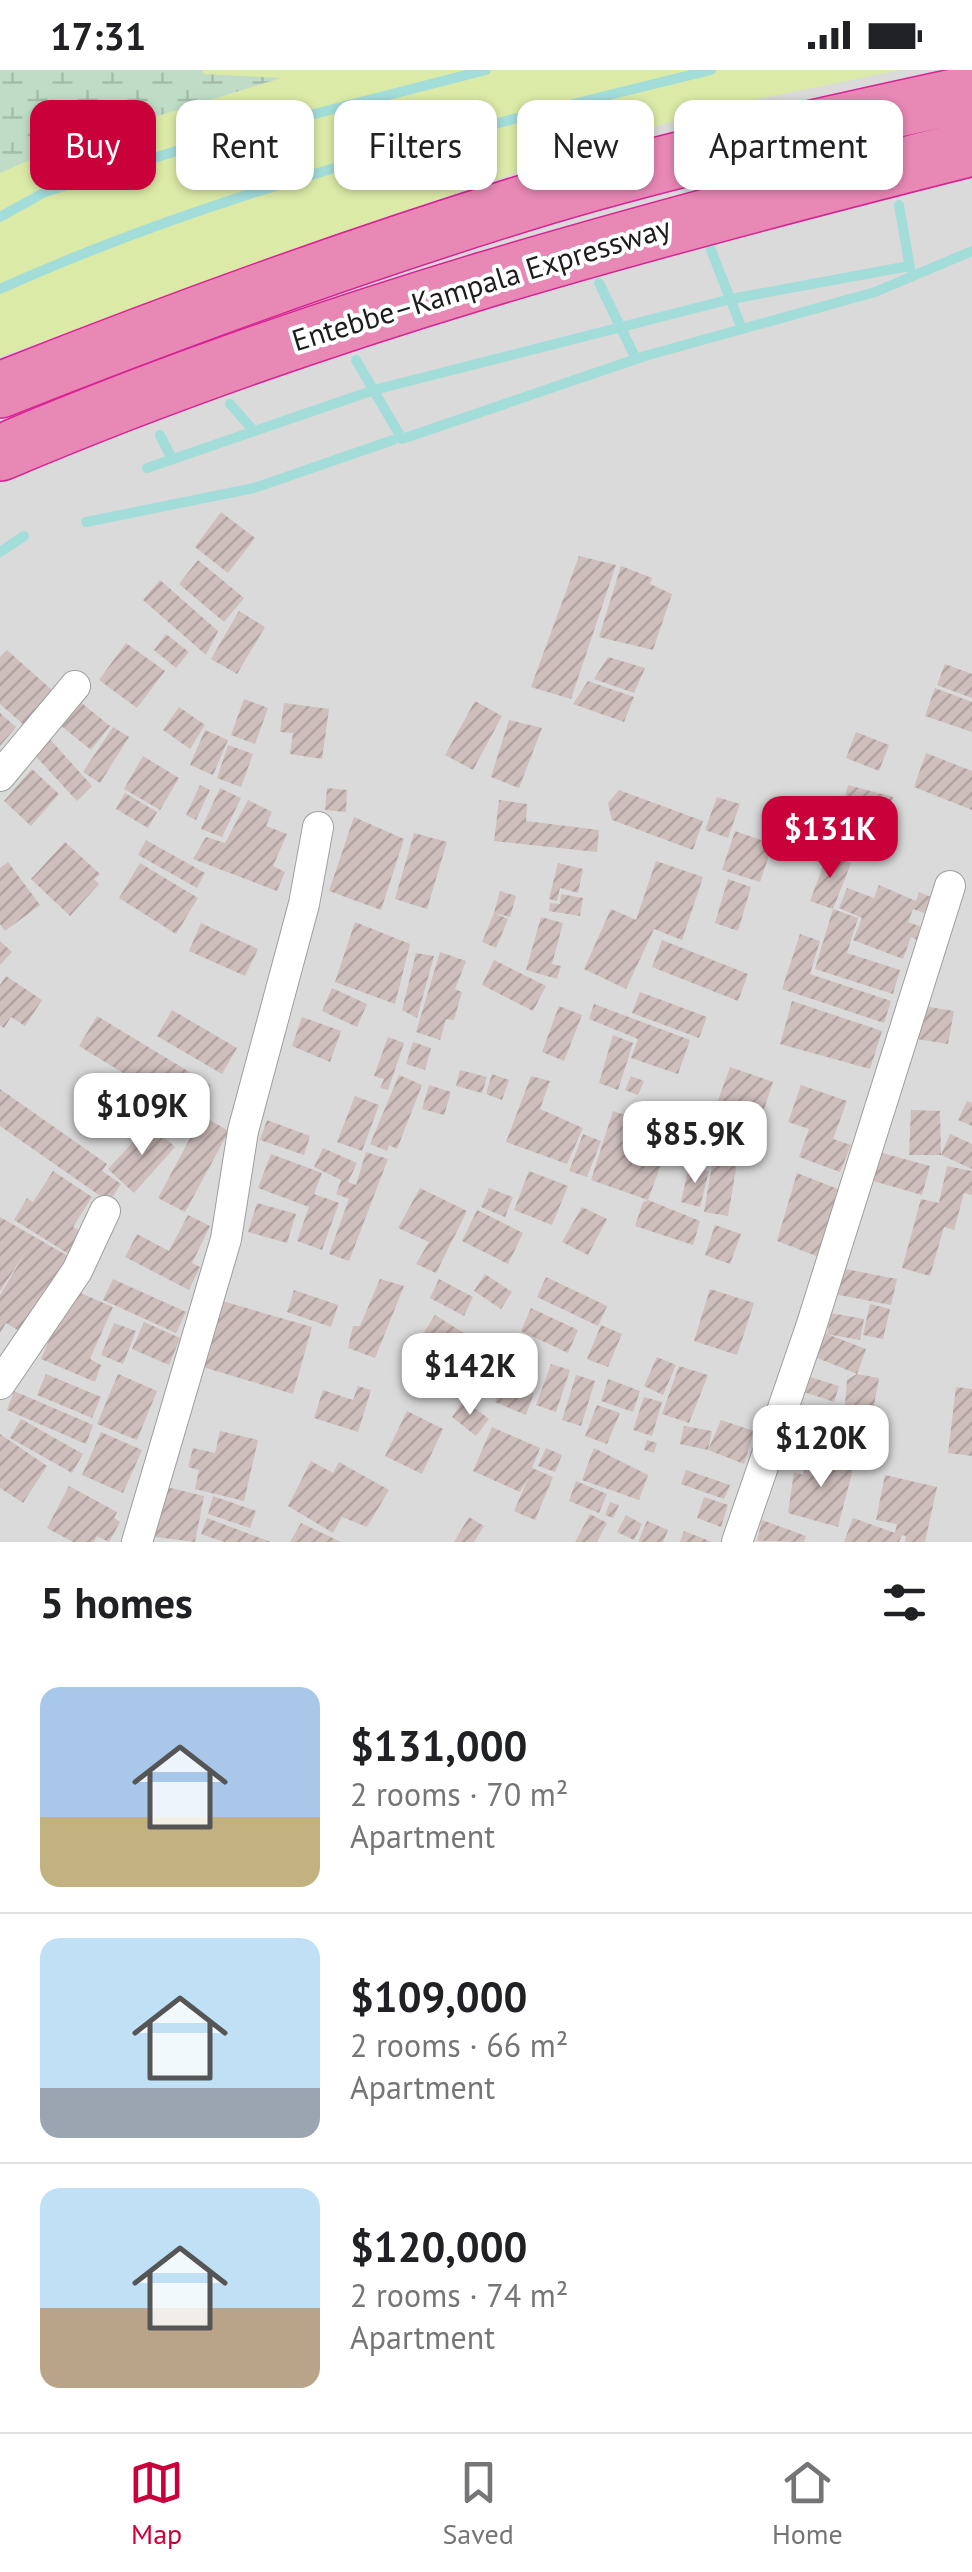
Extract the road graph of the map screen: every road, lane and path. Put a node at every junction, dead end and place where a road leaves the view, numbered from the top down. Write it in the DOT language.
graph roads {
  1 [pos="972,93"];
  2 [pos="972,148"];
  3 [pos="0,390"];
  4 [pos="0,453"];
  5 [pos="75,686"];
  6 [pos="0,776"];
  7 [pos="318,827"];
  8 [pos="950,886"];
  9 [pos="105,1211"];
  10 [pos="0,1384"];
  11 [pos="137,1542"];
  12 [pos="737,1542"];
  1 -- 3 [label="highway, Entebbe–Kampala Expressway"];
  2 -- 4 [label="highway, Entebbe–Kampala Expressway"];
  5 -- 6 [label="street"];
  7 -- 11 [label="street"];
  8 -- 12 [label="street"];
  9 -- 10 [label="street"];
}
